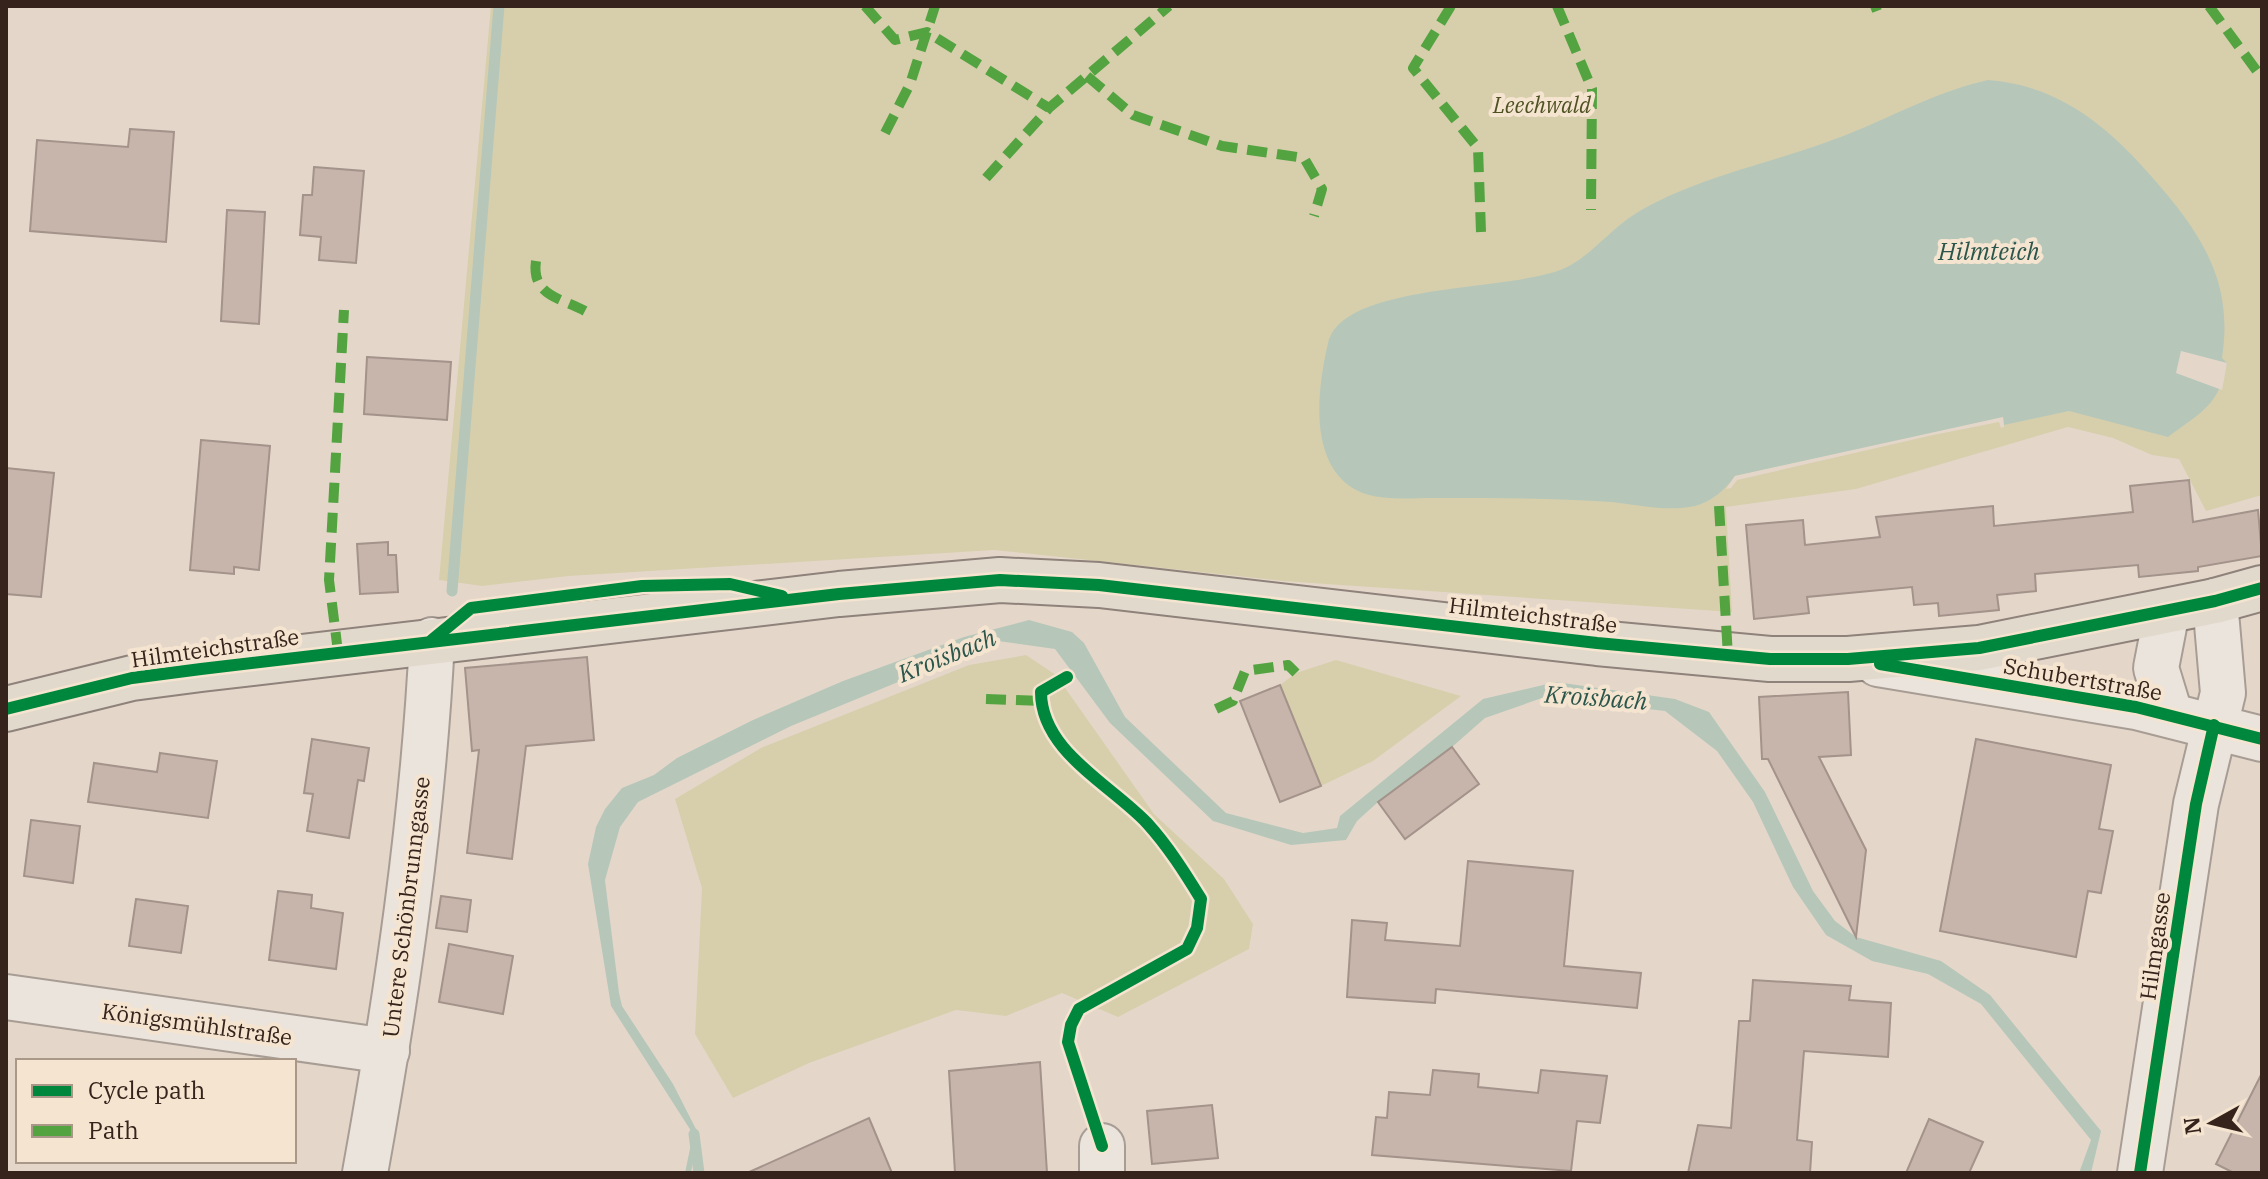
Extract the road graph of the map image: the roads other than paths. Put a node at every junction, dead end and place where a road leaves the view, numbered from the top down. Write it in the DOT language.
graph roads {
  1 [pos="2262,588"];
  2 [pos="2215,601"];
  3 [pos="2167,611"];
  4 [pos="432,640"];
  5 [pos="1848,659"];
  6 [pos="6,709"];
  7 [pos="2170,714"];
  8 [pos="2214,725"];
  9 [pos="2262,739"];
  10 [pos="6,997"];
  11 [pos="387,1051"];
  12 [pos="365,1173"];
  13 [pos="2140,1173"];
  1 -- 2 [label="main road, Hilmteichstraße"];
  2 -- 3 [label="main road, Hilmteichstraße"];
  2 -- 8 [label="street"];
  3 -- 5 [label="main road, Hilmteichstraße"];
  3 -- 7 [label="street"];
  4 -- 5 [label="main road, Hilmteichstraße"];
  4 -- 6 [label="main road, Hilmteichstraße"];
  4 -- 11 [label="street, Untere Schönbrunngasse"];
  5 -- 7 [label="street, Schubertstraße"];
  7 -- 8 [label="street, Schubertstraße"];
  8 -- 9 [label="street, Schubertstraße"];
  8 -- 13 [label="street, Hilmgasse"];
  10 -- 11 [label="street, Königsmühlstraße"];
  11 -- 12 [label="street, Untere Schönbrunngasse"];
}
